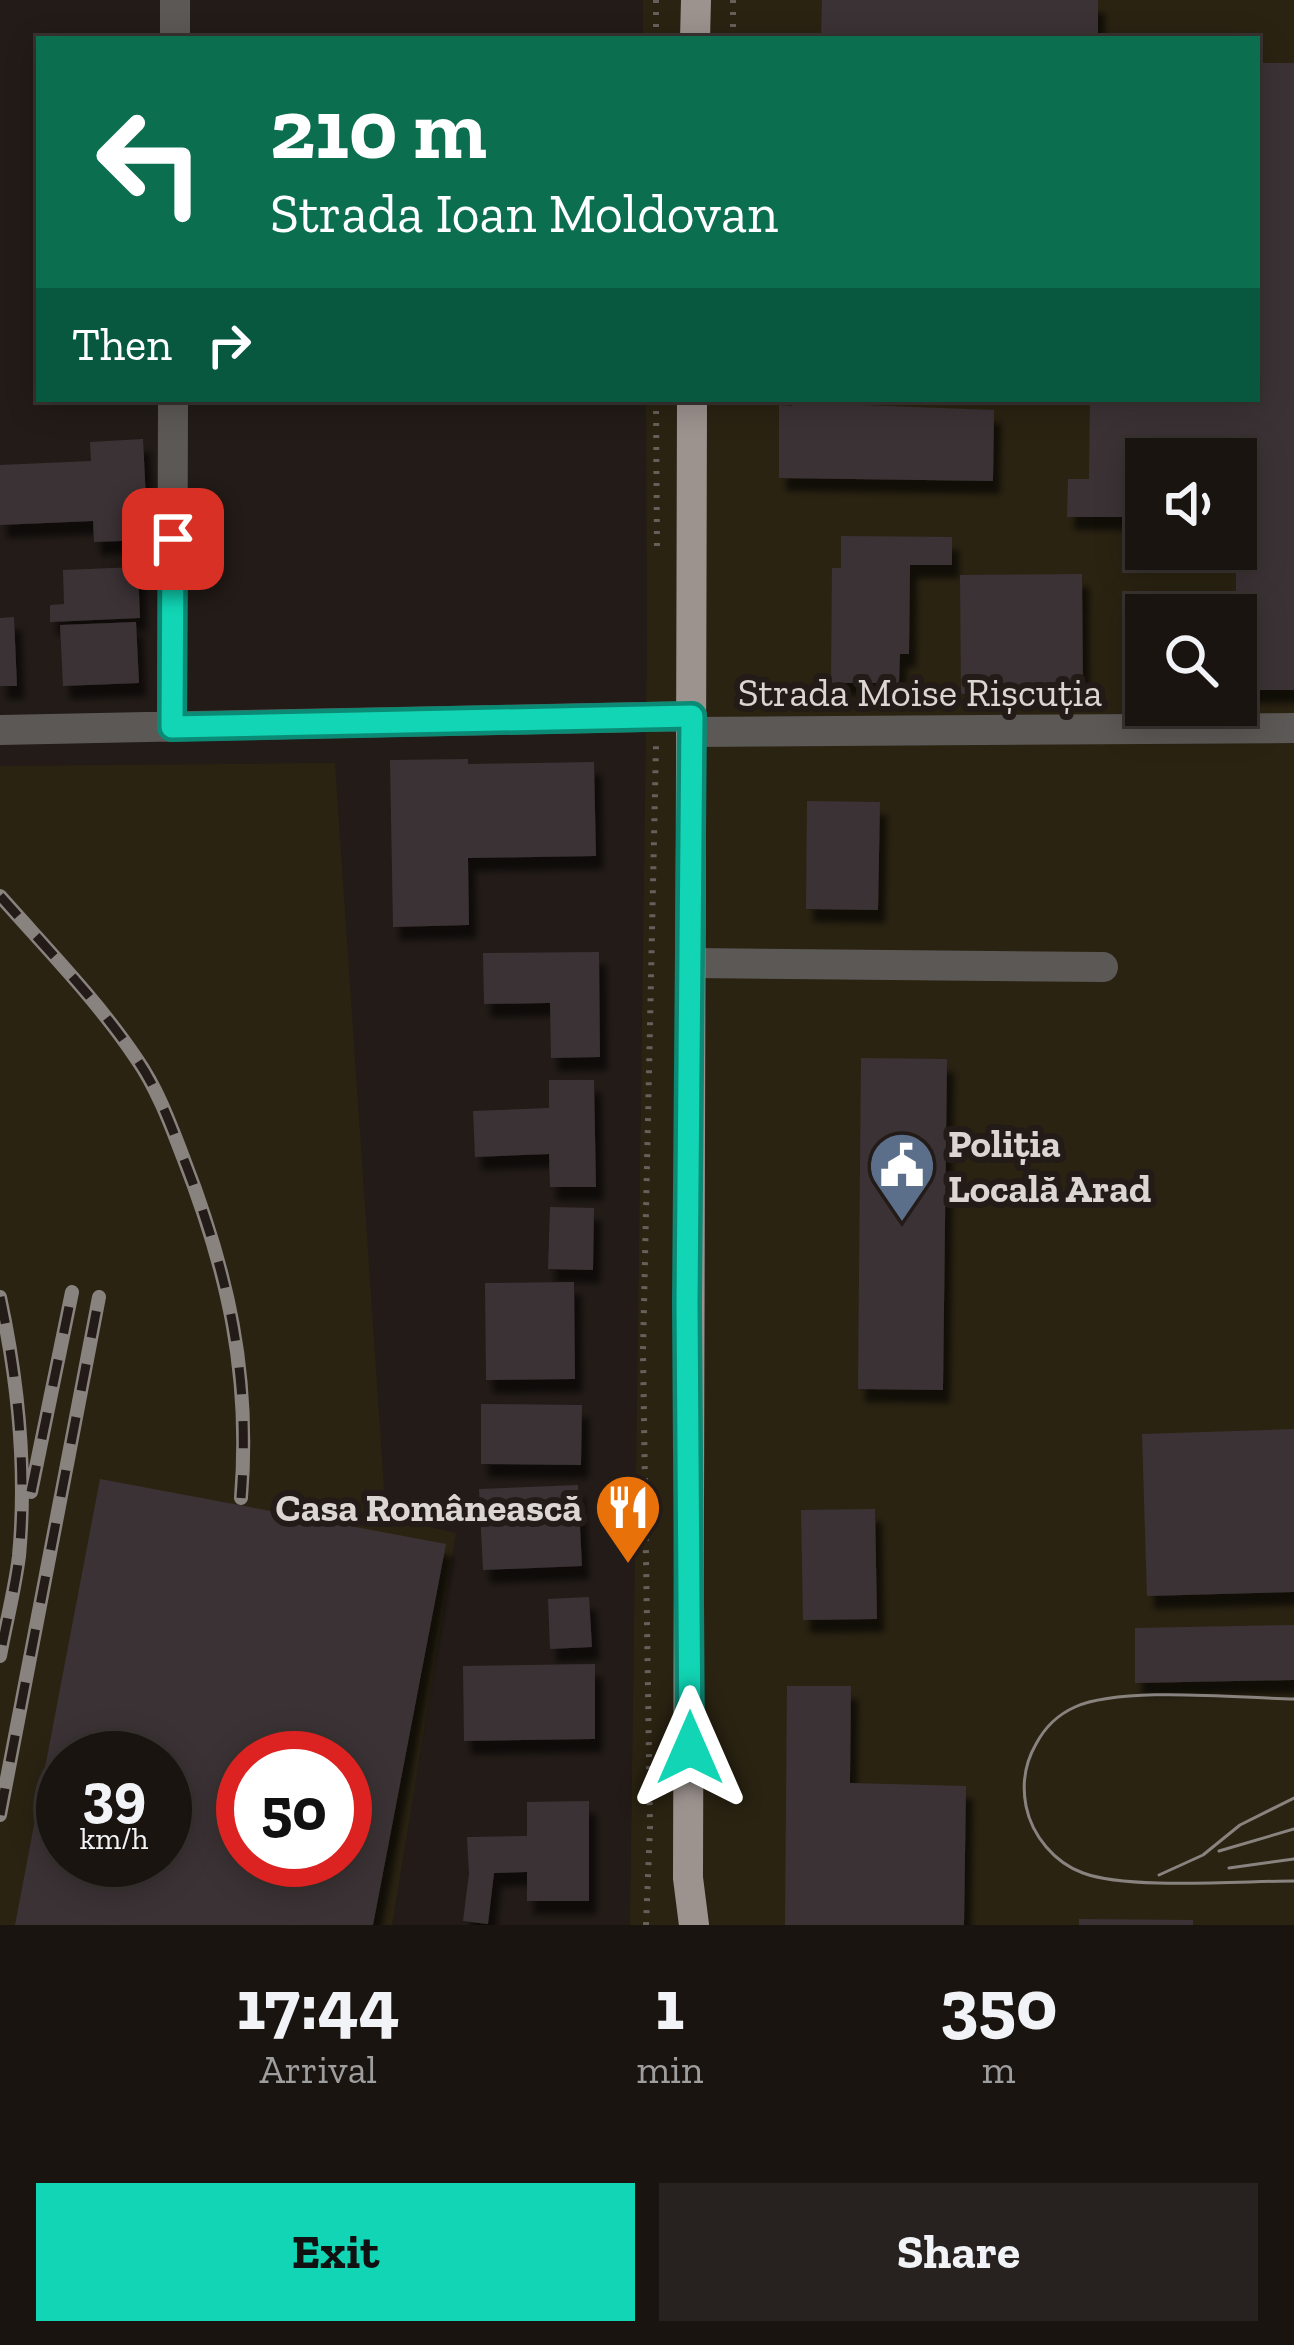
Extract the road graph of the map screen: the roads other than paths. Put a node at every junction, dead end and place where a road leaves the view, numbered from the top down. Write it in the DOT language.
graph roads {
  1 [pos="175,0"];
  2 [pos="696,0"];
  3 [pos="175,36"];
  4 [pos="695,36"];
  5 [pos="173,402"];
  6 [pos="692,402"];
  7 [pos="691,724"];
  8 [pos="172,727"];
  9 [pos="1294,728"];
  10 [pos="0,730"];
  11 [pos="691,963"];
  12 [pos="1103,968"];
  13 [pos="683,1924"];
  1 -- 3 [label="street"];
  2 -- 4 [label="main road"];
  5 -- 8 [label="street"];
  6 -- 7 [label="main road"];
  7 -- 8 [label="street, Strada Moise Rișcuția"];
  7 -- 9 [label="street, Strada Moise Rișcuția"];
  7 -- 11 [label="main road"];
  8 -- 10 [label="street, Strada Moise Rișcuția"];
  11 -- 12 [label="street"];
  11 -- 13 [label="main road"];
}
